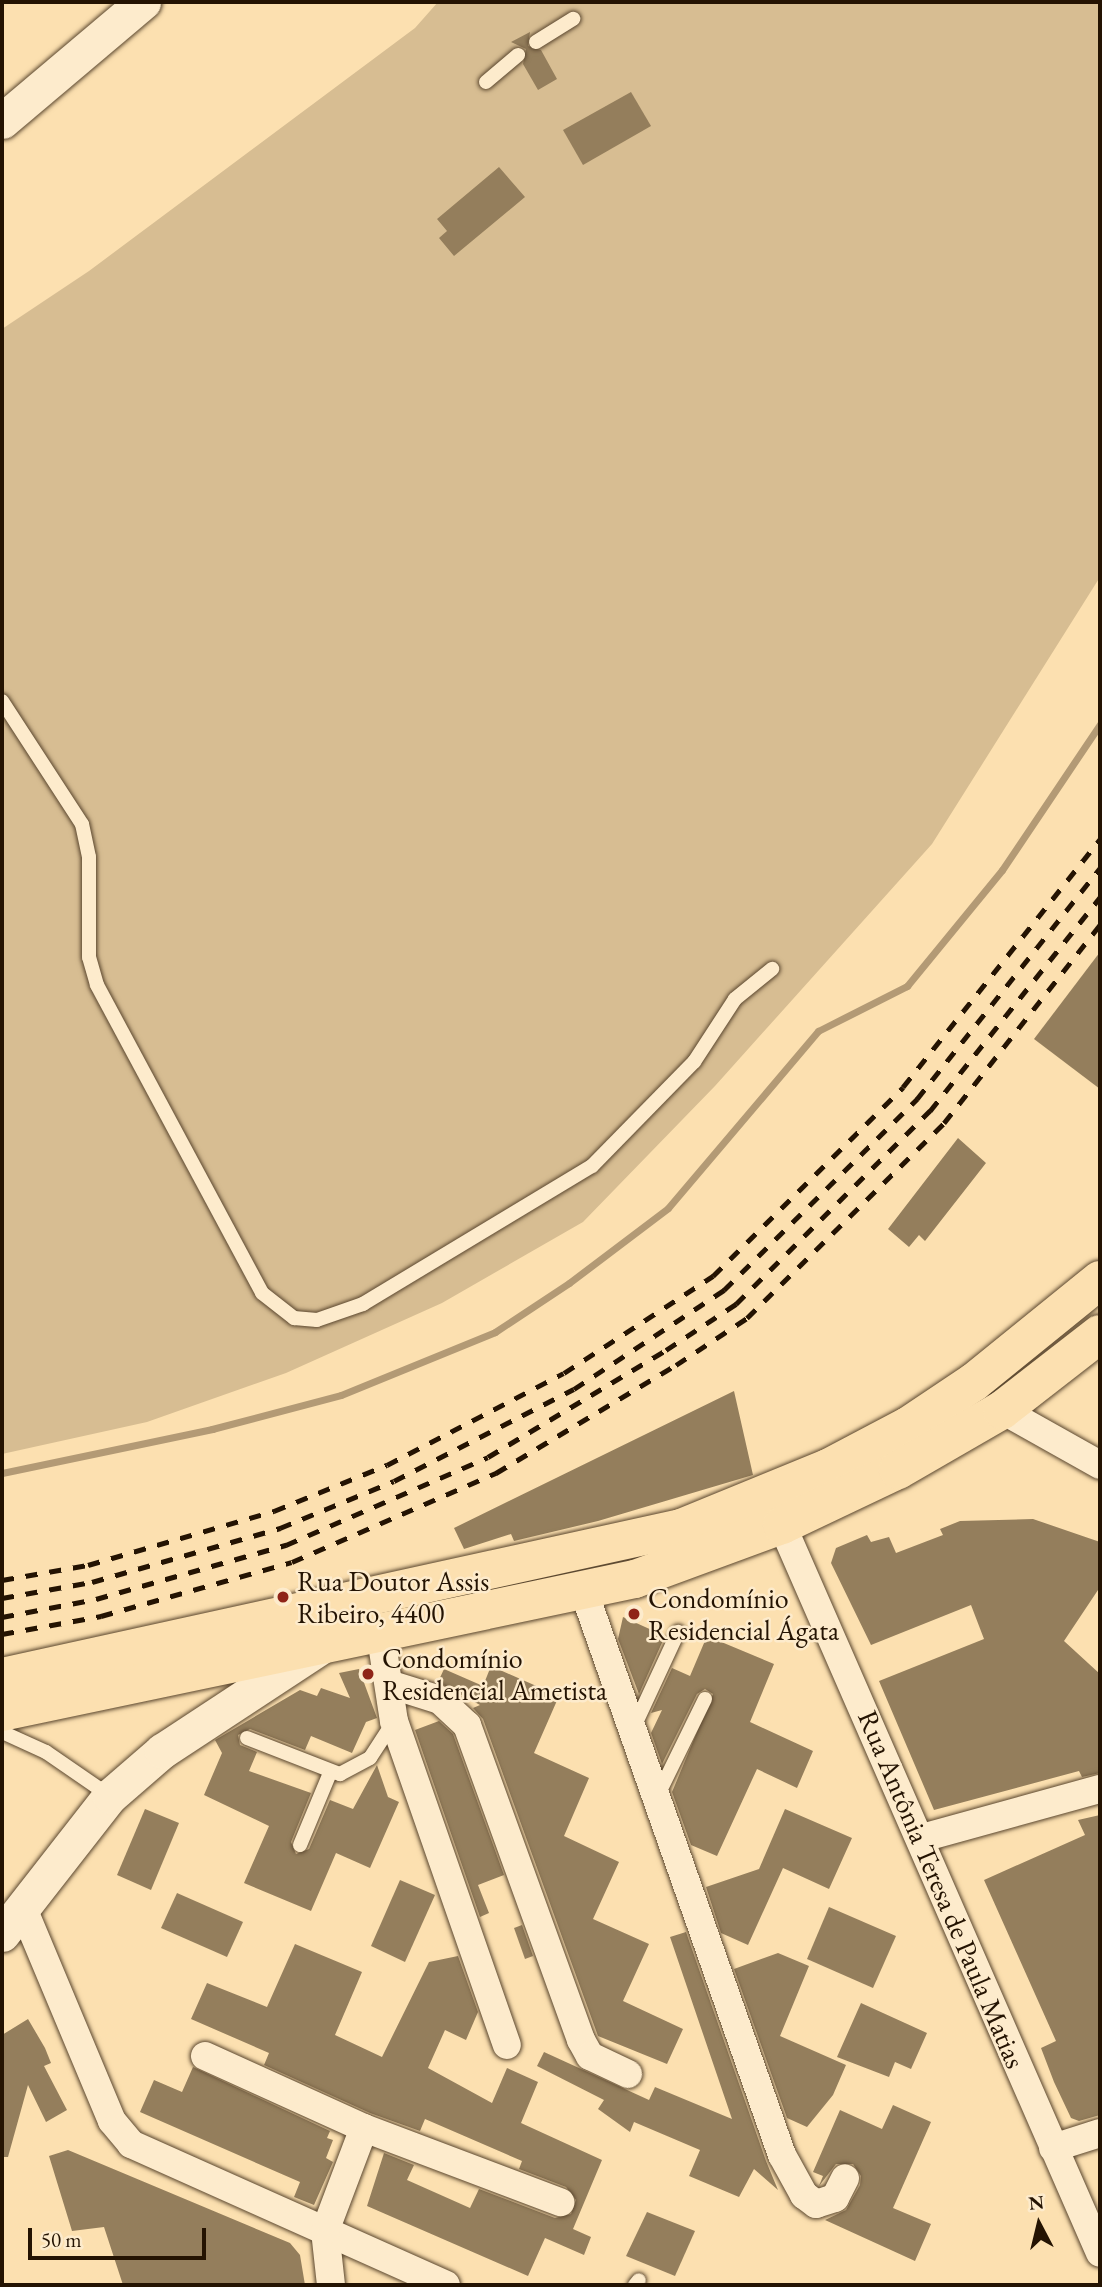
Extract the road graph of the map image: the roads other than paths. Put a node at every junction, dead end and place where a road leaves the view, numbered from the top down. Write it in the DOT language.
graph roads {
  1 [pos="143,2"];
  2 [pos="573,19"];
  3 [pos="536,42"];
  4 [pos="518,55"];
  5 [pos="486,82"];
  6 [pos="2,121"];
  7 [pos="2,701"];
  8 [pos="772,970"];
  9 [pos="1100,1280"];
  10 [pos="1100,1334"];
  11 [pos="1002,1410"];
  12 [pos="1100,1465"];
  13 [pos="782,1525"];
  14 [pos="583,1589"];
  15 [pos="380,1631"];
  16 [pos="678,1632"];
  17 [pos="327,1642"];
  18 [pos="2,1677"];
  19 [pos="389,1684"];
  20 [pos="705,1699"];
  21 [pos="2,1712"];
  22 [pos="394,1721"];
  23 [pos="2,1732"];
  24 [pos="630,1735"];
  25 [pos="247,1738"];
  26 [pos="330,1773"];
  27 [pos="1100,1789"];
  28 [pos="110,1796"];
  29 [pos="654,1802"];
  30 [pos="922,1838"];
  31 [pos="300,1846"];
  32 [pos="22,1906"];
  33 [pos="2,1934"];
  34 [pos="507,2045"];
  35 [pos="205,2056"];
  36 [pos="628,2074"];
  37 [pos="364,2128"];
  38 [pos="1100,2133"];
  39 [pos="1053,2148"];
  40 [pos="845,2178"];
  41 [pos="560,2202"];
  42 [pos="325,2231"];
  43 [pos="1100,2253"];
  44 [pos="331,2285"];
  45 [pos="446,2285"];
  1 -- 6 [label="street"];
  2 -- 3 [label="lane"];
  4 -- 5 [label="lane"];
  7 -- 8 [label="lane"];
  9 -- 18 [label="main road"];
  10 -- 11 [label="main road"];
  11 -- 12 [label="street"];
  11 -- 13 [label="main road"];
  13 -- 14 [label="main road"];
  13 -- 30 [label="street, Rua Antônia Teresa de Paula Matias"];
  14 -- 15 [label="main road"];
  14 -- 24 [label="street"];
  15 -- 17 [label="main road"];
  15 -- 19 [label="street"];
  16 -- 24 [label="lane"];
  17 -- 21 [label="main road"];
  17 -- 28 [label="street"];
  19 -- 22 [label="street"];
  19 -- 36 [label="street"];
  20 -- 29 [label="lane"];
  22 -- 26 [label="lane"];
  22 -- 34 [label="street"];
  23 -- 28 [label="lane"];
  24 -- 29 [label="street"];
  25 -- 26 [label="lane"];
  26 -- 31 [label="lane"];
  27 -- 30 [label="street"];
  28 -- 32 [label="street"];
  29 -- 40 [label="street"];
  30 -- 39 [label="street, Rua Antônia Teresa de Paula Matias"];
  32 -- 33 [label="street"];
  32 -- 42 [label="street"];
  35 -- 37 [label="street"];
  37 -- 41 [label="street"];
  37 -- 42 [label="street"];
  38 -- 39 [label="street"];
  39 -- 43 [label="street, Rua Antônia Teresa de Paula Matias"];
  42 -- 44 [label="street"];
  42 -- 45 [label="street"];
}
